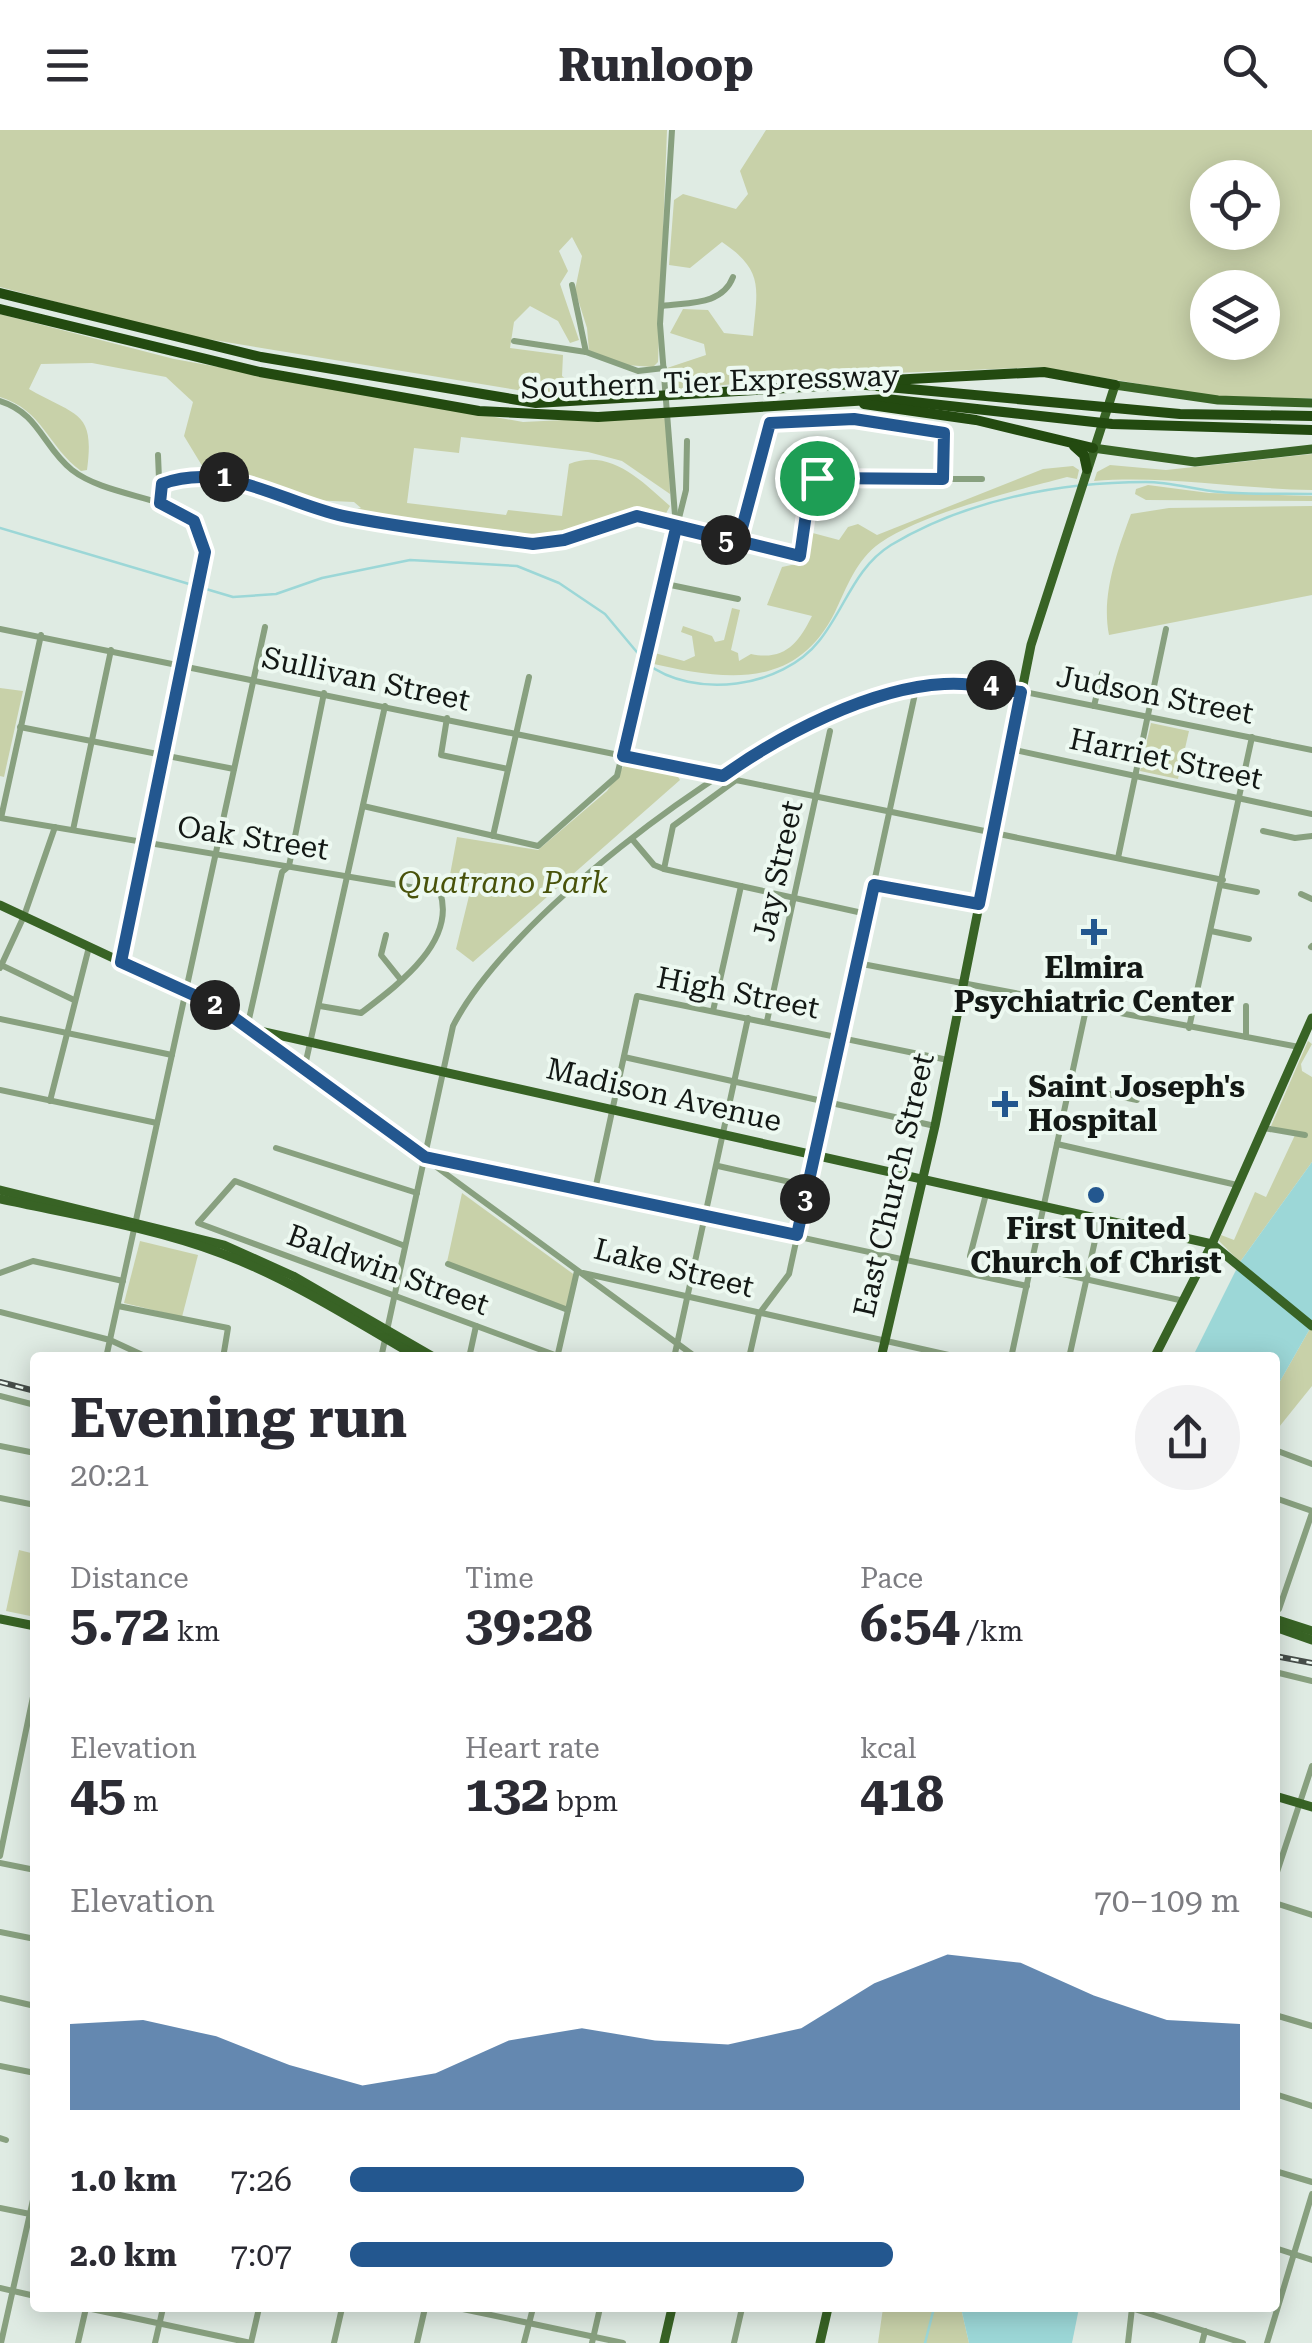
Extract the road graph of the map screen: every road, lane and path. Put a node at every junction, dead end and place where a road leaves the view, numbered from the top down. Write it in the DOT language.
graph roads {
  1 [pos="672,130"];
  2 [pos="732,276"];
  3 [pos="572,285"];
  4 [pos="0,294"];
  5 [pos="662,303"];
  6 [pos="0,308"];
  7 [pos="514,341"];
  8 [pos="586,352"];
  9 [pos="664,368"];
  10 [pos="855,384"];
  11 [pos="1115,385"];
  12 [pos="834,400"];
  13 [pos="0,401"];
  14 [pos="1312,403"];
  15 [pos="1312,416"];
  16 [pos="1312,430"];
  17 [pos="687,442"];
  18 [pos="1073,445"];
  19 [pos="1093,448"];
  20 [pos="1312,448"];
  21 [pos="158,455"];
  22 [pos="1087,469"];
  23 [pos="943,479"];
  24 [pos="982,480"];
  25 [pos="162,484"];
  26 [pos="160,503"];
  27 [pos="676,528"];
  28 [pos="738,543"];
  29 [pos="661,583"];
  30 [pos="738,599"];
  31 [pos="265,628"];
  32 [pos="0,629"];
  33 [pos="1166,629"];
  34 [pos="41,636"];
  35 [pos="111,650"];
  36 [pos="182,664"];
  37 [pos="1102,674"];
  38 [pos="254,678"];
  39 [pos="528,678"];
  40 [pos="916,688"];
  41 [pos="1021,692"];
  42 [pos="324,693"];
  43 [pos="385,706"];
  44 [pos="1094,706"];
  45 [pos="1148,717"];
  46 [pos="447,718"];
  47 [pos="20,726"];
  48 [pos="830,731"];
  49 [pos="516,733"];
  50 [pos="1252,737"];
  51 [pos="92,740"];
  52 [pos="1010,749"];
  53 [pos="1312,750"];
  54 [pos="162,755"];
  55 [pos="623,756"];
  56 [pos="508,768"];
  57 [pos="234,769"];
  58 [pos="1136,775"];
  59 [pos="723,776"];
  60 [pos="817,797"];
  61 [pos="1240,798"];
  62 [pos="363,806"];
  63 [pos="889,810"];
  64 [pos="1312,814"];
  65 [pos="0,818"];
  66 [pos="55,826"];
  67 [pos="74,830"];
  68 [pos="1263,831"];
  69 [pos="994,832"];
  70 [pos="1312,834"];
  71 [pos="493,836"];
  72 [pos="632,839"];
  73 [pos="146,842"];
  74 [pos="216,853"];
  75 [pos="1118,858"];
  76 [pos="288,866"];
  77 [pos="664,869"];
  78 [pos="347,876"];
  79 [pos="1222,882"];
  80 [pos="874,885"];
  81 [pos="741,886"];
  82 [pos="1257,892"];
  83 [pos="1301,894"];
  84 [pos="795,898"];
  85 [pos="1312,899"];
  86 [pos="979,904"];
  87 [pos="0,905"];
  88 [pos="867,914"];
  89 [pos="24,916"];
  90 [pos="1211,932"];
  91 [pos="386,935"];
  92 [pos="1249,939"];
  93 [pos="89,946"];
  94 [pos="121,962"];
  95 [pos="857,963"];
  96 [pos="0,966"];
  97 [pos="401,980"];
  98 [pos="964,983"];
  99 [pos="186,993"];
  100 [pos="74,1000"];
  101 [pos="320,1006"];
  102 [pos="1246,1006"];
  103 [pos="1086,1008"];
  104 [pos="714,1011"];
  105 [pos="748,1018"];
  106 [pos="1312,1018"];
  107 [pos="0,1019"];
  108 [pos="768,1021"];
  109 [pos="248,1028"];
  110 [pos="1188,1028"];
  111 [pos="64,1035"];
  112 [pos="840,1037"];
  113 [pos="1246,1037"];
  114 [pos="312,1040"];
  115 [pos="1299,1047"];
  116 [pos="172,1055"];
  117 [pos="624,1057"];
  118 [pos="948,1060"];
  119 [pos="304,1071"];
  120 [pos="444,1071"];
  121 [pos="736,1082"];
  122 [pos="1071,1086"];
  123 [pos="0,1090"];
  124 [pos="50,1100"];
  125 [pos="1137,1100"];
  126 [pos="826,1101"];
  127 [pos="613,1110"];
  128 [pos="157,1123"];
  129 [pos="936,1126"];
  130 [pos="1263,1128"];
  131 [pos="1305,1135"];
  132 [pos="724,1136"];
  133 [pos="1058,1144"];
  134 [pos="276,1148"];
  135 [pos="815,1154"];
  136 [pos="425,1157"];
  137 [pos="718,1166"];
  138 [pos="923,1178"];
  139 [pos="1238,1185"];
  140 [pos="808,1186"];
  141 [pos="0,1190"];
  142 [pos="594,1190"];
  143 [pos="986,1192"];
  144 [pos="417,1193"];
  145 [pos="0,1199"];
  146 [pos="1044,1206"];
  147 [pos="708,1215"];
  148 [pos="1100,1218"];
  149 [pos="135,1224"];
  150 [pos="797,1235"];
  151 [pos="1212,1244"];
  152 [pos="405,1246"];
  153 [pos="970,1256"];
  154 [pos="903,1258"];
  155 [pos="448,1264"];
  156 [pos="1031,1267"];
  157 [pos="577,1271"];
  158 [pos="0,1273"];
  159 [pos="1086,1279"];
  160 [pos="123,1281"];
  161 [pos="1027,1286"];
  162 [pos="394,1296"];
  163 [pos="688,1297"];
  164 [pos="1185,1301"];
  165 [pos="118,1306"];
  166 [pos="568,1310"];
  167 [pos="0,1312"];
  168 [pos="759,1314"];
  169 [pos="476,1326"];
  170 [pos="1312,1326"];
  171 [pos="386,1334"];
  172 [pos="110,1340"];
  173 [pos="885,1341"];
  174 [pos="677,1343"];
  175 [pos="107,1352"];
  176 [pos="136,1352"];
  177 [pos="223,1352"];
  178 [pos="382,1352"];
  179 [pos="411,1352"];
  180 [pos="423,1352"];
  181 [pos="470,1352"];
  182 [pos="546,1352"];
  183 [pos="560,1352"];
  184 [pos="675,1352"];
  185 [pos="689,1352"];
  186 [pos="750,1352"];
  187 [pos="883,1352"];
  188 [pos="934,1352"];
  189 [pos="1013,1352"];
  190 [pos="1071,1352"];
  191 [pos="1157,1352"];
  192 [pos="0,1396"];
  193 [pos="30,1403"];
  194 [pos="0,1446"];
  195 [pos="30,1452"];
  196 [pos="1280,1452"];
  197 [pos="1312,1464"];
  198 [pos="0,1498"];
  199 [pos="1280,1500"];
  200 [pos="30,1504"];
  201 [pos="1312,1512"];
  202 [pos="1280,1605"];
  203 [pos="1280,1616"];
  204 [pos="0,1619"];
  205 [pos="30,1625"];
  206 [pos="1280,1629"];
  207 [pos="1312,1632"];
  208 [pos="1312,1640"];
  209 [pos="1280,1673"];
  210 [pos="1312,1681"];
  211 [pos="30,1712"];
  212 [pos="1312,1766"];
  213 [pos="1280,1797"];
  214 [pos="1299,1803"];
  215 [pos="1312,1807"];
  216 [pos="0,1860"];
  217 [pos="1280,1862"];
  218 [pos="30,1869"];
  219 [pos="1280,1904"];
  220 [pos="1312,1914"];
  221 [pos="0,1932"];
  222 [pos="30,1938"];
  223 [pos="0,1998"];
  224 [pos="30,2005"];
  225 [pos="1280,2016"];
  226 [pos="1312,2025"];
  227 [pos="0,2066"];
  228 [pos="30,2072"];
  229 [pos="1280,2096"];
  230 [pos="1312,2106"];
  231 [pos="1280,2172"];
  232 [pos="1312,2182"];
  233 [pos="1312,2194"];
  234 [pos="0,2208"];
  235 [pos="30,2215"];
  236 [pos="30,2223"];
  237 [pos="1280,2250"];
  238 [pos="1294,2254"];
  239 [pos="1312,2260"];
  240 [pos="0,2288"];
  241 [pos="13,2291"];
  242 [pos="30,2295"];
  243 [pos="1280,2302"];
  244 [pos="86,2312"];
  245 [pos="106,2312"];
  246 [pos="162,2312"];
  247 [pos="257,2312"];
  248 [pos="341,2312"];
  249 [pos="424,2312"];
  250 [pos="477,2312"];
  251 [pos="531,2312"];
  252 [pos="599,2312"];
  253 [pos="671,2312"];
  254 [pos="741,2312"];
  255 [pos="827,2312"];
  256 [pos="1132,2312"];
  257 [pos="1145,2312"];
  258 [pos="1277,2312"];
  259 [pos="160,2323"];
  260 [pos="529,2323"];
  261 [pos="1205,2331"];
  262 [pos="592,2340"];
  263 [pos="1,2343"];
  264 [pos="78,2343"];
  265 [pos="155,2343"];
  266 [pos="251,2343"];
  267 [pos="334,2343"];
  268 [pos="417,2343"];
  269 [pos="524,2343"];
  270 [pos="624,2343"];
  271 [pos="664,2343"];
  272 [pos="734,2343"];
  273 [pos="820,2343"];
  274 [pos="1128,2343"];
  275 [pos="1202,2343"];
  276 [pos="1244,2343"];
  277 [pos="1268,2343"];
  1 -- 5 [label="street"];
  2 -- 5 [label="street"];
  3 -- 8 [label="street"];
  4 -- 10 [label="highway, Southern Tier Expressway"];
  5 -- 9 [label="street"];
  6 -- 12 [label="highway, Southern Tier Expressway"];
  7 -- 8 [label="street"];
  8 -- 9 [label="street"];
  9 -- 27 [label="street"];
  10 -- 11 [label="highway"];
  10 -- 15 [label="highway, Southern Tier Expressway"];
  11 -- 14 [label="main road"];
  11 -- 19 [label="main road, East Church Street"];
  12 -- 16 [label="highway, Southern Tier Expressway"];
  12 -- 18 [label="highway"];
  13 -- 26 [label="street"];
  17 -- 27 [label="street"];
  18 -- 19 [label="highway"];
  18 -- 22 [label="highway"];
  19 -- 20 [label="main road"];
  19 -- 22 [label="main road, East Church Street"];
  21 -- 25 [label="street"];
  22 -- 41 [label="main road, East Church Street"];
  23 -- 24 [label="street"];
  23 -- 28 [label="street"];
  23 -- 28 [label="street"];
  25 -- 26 [label="street"];
  25 -- 27 [label="street"];
  26 -- 36 [label="street"];
  27 -- 28 [label="street"];
  27 -- 29 [label="street"];
  29 -- 30 [label="street"];
  29 -- 55 [label="street"];
  31 -- 38 [label="street"];
  32 -- 34 [label="street, Sullivan Street"];
  33 -- 45 [label="street"];
  34 -- 35 [label="street, Sullivan Street"];
  34 -- 47 [label="street"];
  35 -- 36 [label="street, Sullivan Street"];
  35 -- 51 [label="street"];
  36 -- 38 [label="street, Sullivan Street"];
  36 -- 54 [label="street"];
  37 -- 44 [label="street"];
  38 -- 42 [label="street, Sullivan Street"];
  38 -- 57 [label="street"];
  39 -- 49 [label="street"];
  40 -- 41 [label="street, Judson Street"];
  40 -- 59 [label="street, Judson Street"];
  40 -- 63 [label="street"];
  41 -- 44 [label="street, Judson Street"];
  41 -- 52 [label="main road, East Church Street"];
  42 -- 43 [label="street, Sullivan Street"];
  42 -- 76 [label="street"];
  43 -- 46 [label="street, Sullivan Street"];
  43 -- 62 [label="street"];
  44 -- 45 [label="street, Judson Street"];
  45 -- 50 [label="street, Judson Street"];
  45 -- 58 [label="street"];
  46 -- 49 [label="street, Sullivan Street"];
  46 -- 56 [label="street"];
  47 -- 51 [label="street"];
  47 -- 65 [label="street"];
  48 -- 60 [label="street, Jay Street"];
  49 -- 55 [label="street, Sullivan Street"];
  49 -- 56 [label="street"];
  50 -- 53 [label="street, Judson Street"];
  50 -- 61 [label="street"];
  51 -- 54 [label="street"];
  51 -- 67 [label="street"];
  52 -- 58 [label="street, Harriet Street"];
  52 -- 69 [label="main road, East Church Street"];
  54 -- 57 [label="street"];
  54 -- 73 [label="street"];
  55 -- 59 [label="street, Sullivan Street"];
  55 -- 71 [label="street"];
  56 -- 71 [label="street"];
  57 -- 74 [label="street"];
  58 -- 61 [label="street, Harriet Street"];
  58 -- 75 [label="street"];
  59 -- 72 [label="street, Judson Street"];
  60 -- 63 [label="street"];
  60 -- 77 [label="street"];
  60 -- 84 [label="street, Jay Street"];
  61 -- 64 [label="street, Harriet Street"];
  61 -- 79 [label="street"];
  62 -- 71 [label="street"];
  62 -- 78 [label="street"];
  63 -- 69 [label="street"];
  63 -- 80 [label="street"];
  65 -- 66 [label="street, Oak Street"];
  66 -- 67 [label="street, Oak Street"];
  66 -- 89 [label="street"];
  67 -- 73 [label="street, Oak Street"];
  68 -- 70 [label="street"];
  69 -- 75 [label="street"];
  69 -- 86 [label="main road, East Church Street"];
  72 -- 77 [label="street"];
  72 -- 120 [label="street, Judson Street"];
  73 -- 74 [label="street, Oak Street"];
  73 -- 94 [label="street"];
  74 -- 76 [label="street, Oak Street"];
  74 -- 99 [label="street"];
  75 -- 79 [label="street"];
  76 -- 78 [label="street, Oak Street"];
  76 -- 109 [label="street"];
  77 -- 81 [label="street"];
  78 -- 97 [label="street, Oak Street"];
  78 -- 101 [label="street"];
  79 -- 82 [label="street"];
  79 -- 90 [label="street"];
  80 -- 86 [label="street"];
  80 -- 88 [label="street"];
  81 -- 84 [label="street"];
  81 -- 104 [label="street"];
  83 -- 85 [label="street"];
  84 -- 88 [label="street"];
  84 -- 108 [label="street, Jay Street"];
  86 -- 98 [label="main road, East Church Street"];
  87 -- 89 [label="main road, Lake Street"];
  88 -- 95 [label="street"];
  89 -- 93 [label="main road, Lake Street"];
  89 -- 96 [label="street"];
  90 -- 92 [label="street"];
  90 -- 110 [label="street"];
  91 -- 97 [label="street"];
  93 -- 94 [label="main road, Lake Street"];
  93 -- 100 [label="street"];
  94 -- 99 [label="main road, Lake Street"];
  95 -- 98 [label="street"];
  95 -- 112 [label="street"];
  96 -- 100 [label="street"];
  97 -- 101 [label="street"];
  98 -- 103 [label="street"];
  98 -- 118 [label="main road, East Church Street"];
  99 -- 109 [label="main road, Lake Street"];
  99 -- 116 [label="street"];
  100 -- 111 [label="street"];
  101 -- 114 [label="street"];
  102 -- 113 [label="street"];
  103 -- 110 [label="street"];
  103 -- 122 [label="street"];
  104 -- 105 [label="street, High Street"];
  104 -- 117 [label="street, High Street"];
  105 -- 108 [label="street, High Street"];
  105 -- 121 [label="street"];
  106 -- 115 [label="main road"];
  107 -- 111 [label="street"];
  108 -- 112 [label="street, High Street"];
  109 -- 114 [label="main road, Madison Avenue"];
  109 -- 119 [label="street, Lake Street"];
  110 -- 113 [label="street"];
  111 -- 116 [label="street"];
  111 -- 124 [label="street"];
  112 -- 118 [label="street, High Street"];
  112 -- 126 [label="street"];
  113 -- 115 [label="street"];
  114 -- 119 [label="street"];
  114 -- 120 [label="main road, Madison Avenue"];
  115 -- 130 [label="main road"];
  116 -- 128 [label="street"];
  117 -- 121 [label="street"];
  117 -- 127 [label="street"];
  118 -- 129 [label="main road, East Church Street"];
  119 -- 136 [label="street, Lake Street"];
  120 -- 127 [label="main road, Madison Avenue"];
  120 -- 136 [label="street"];
  121 -- 126 [label="street"];
  121 -- 132 [label="street"];
  122 -- 125 [label="street"];
  122 -- 133 [label="street"];
  123 -- 124 [label="street"];
  124 -- 128 [label="street"];
  126 -- 129 [label="street"];
  126 -- 135 [label="street"];
  127 -- 132 [label="main road, Madison Avenue"];
  127 -- 142 [label="street"];
  128 -- 149 [label="street"];
  129 -- 138 [label="main road, East Church Street"];
  130 -- 131 [label="street"];
  130 -- 139 [label="main road"];
  132 -- 135 [label="main road, Madison Avenue"];
  132 -- 137 [label="street"];
  133 -- 139 [label="street"];
  133 -- 146 [label="street"];
  134 -- 144 [label="street"];
  135 -- 138 [label="main road, Madison Avenue"];
  135 -- 140 [label="street"];
  136 -- 142 [label="street"];
  136 -- 144 [label="street"];
  136 -- 157 [label="street, Lake Street"];
  137 -- 140 [label="street"];
  137 -- 147 [label="street"];
  138 -- 143 [label="main road, Madison Avenue"];
  138 -- 154 [label="main road, East Church Street"];
  139 -- 151 [label="main road"];
  140 -- 150 [label="street"];
  141 -- 149 [label="main road"];
  142 -- 147 [label="street"];
  143 -- 146 [label="main road, Madison Avenue"];
  143 -- 153 [label="street"];
  144 -- 152 [label="street"];
  145 -- 149 [label="main road"];
  146 -- 148 [label="main road, Madison Avenue"];
  146 -- 156 [label="street"];
  147 -- 150 [label="street"];
  147 -- 163 [label="street"];
  148 -- 151 [label="main road, Madison Avenue"];
  148 -- 159 [label="street"];
  149 -- 160 [label="street"];
  149 -- 171 [label="main road"];
  150 -- 154 [label="street"];
  150 -- 168 [label="street"];
  151 -- 164 [label="main road"];
  151 -- 170 [label="main road, Madison Avenue"];
  152 -- 162 [label="street"];
  152 -- 162 [label="street, Baldwin Street"];
  154 -- 161 [label="street"];
  154 -- 173 [label="main road, East Church Street"];
  155 -- 166 [label="street"];
  156 -- 159 [label="street"];
  156 -- 161 [label="street"];
  157 -- 163 [label="street, Lake Street"];
  157 -- 166 [label="street"];
  157 -- 174 [label="street"];
  158 -- 160 [label="street"];
  159 -- 164 [label="street"];
  159 -- 190 [label="street"];
  160 -- 165 [label="street"];
  161 -- 189 [label="street"];
  162 -- 169 [label="street, Baldwin Street"];
  162 -- 171 [label="street"];
  163 -- 168 [label="street, Lake Street"];
  163 -- 174 [label="street"];
  164 -- 191 [label="main road"];
  165 -- 172 [label="street"];
  165 -- 177 [label="street"];
  166 -- 183 [label="street"];
  167 -- 172 [label="street"];
  168 -- 173 [label="street, Lake Street"];
  168 -- 186 [label="street"];
  169 -- 181 [label="street"];
  169 -- 182 [label="street, Baldwin Street"];
  171 -- 178 [label="street"];
  171 -- 179 [label="main road"];
  171 -- 180 [label="main road"];
  172 -- 175 [label="street"];
  172 -- 176 [label="street"];
  173 -- 187 [label="main road, East Church Street"];
  173 -- 188 [label="street, Lake Street"];
  174 -- 184 [label="street"];
  174 -- 185 [label="street"];
  192 -- 193 [label="street"];
  194 -- 195 [label="street"];
  196 -- 197 [label="street"];
  198 -- 200 [label="street"];
  199 -- 201 [label="street"];
  201 -- 202 [label="street"];
  203 -- 207 [label="main road"];
  204 -- 205 [label="main road"];
  206 -- 208 [label="main road"];
  209 -- 210 [label="street"];
  211 -- 216 [label="street"];
  212 -- 214 [label="street"];
  213 -- 214 [label="main road"];
  214 -- 215 [label="main road"];
  214 -- 217 [label="street"];
  216 -- 218 [label="street"];
  219 -- 220 [label="street"];
  221 -- 222 [label="street"];
  223 -- 224 [label="street"];
  225 -- 226 [label="street"];
  227 -- 228 [label="street"];
  229 -- 230 [label="street"];
  231 -- 232 [label="street"];
  233 -- 238 [label="street"];
  234 -- 235 [label="street"];
  236 -- 241 [label="street"];
  237 -- 238 [label="street"];
  238 -- 239 [label="street"];
  238 -- 243 [label="street"];
  240 -- 241 [label="street"];
  241 -- 242 [label="street"];
  241 -- 263 [label="street"];
  244 -- 264 [label="street"];
  245 -- 259 [label="street"];
  246 -- 259 [label="street"];
  247 -- 266 [label="street"];
  248 -- 267 [label="street"];
  249 -- 268 [label="street"];
  250 -- 260 [label="street"];
  251 -- 260 [label="street"];
  252 -- 262 [label="street"];
  253 -- 271 [label="main road"];
  254 -- 272 [label="street"];
  255 -- 273 [label="main road"];
  256 -- 274 [label="street"];
  257 -- 261 [label="street"];
  258 -- 277 [label="street"];
  259 -- 265 [label="street"];
  259 -- 266 [label="street"];
  260 -- 262 [label="street"];
  260 -- 269 [label="street"];
  261 -- 275 [label="street"];
  261 -- 276 [label="street"];
  262 -- 270 [label="street"];
}
